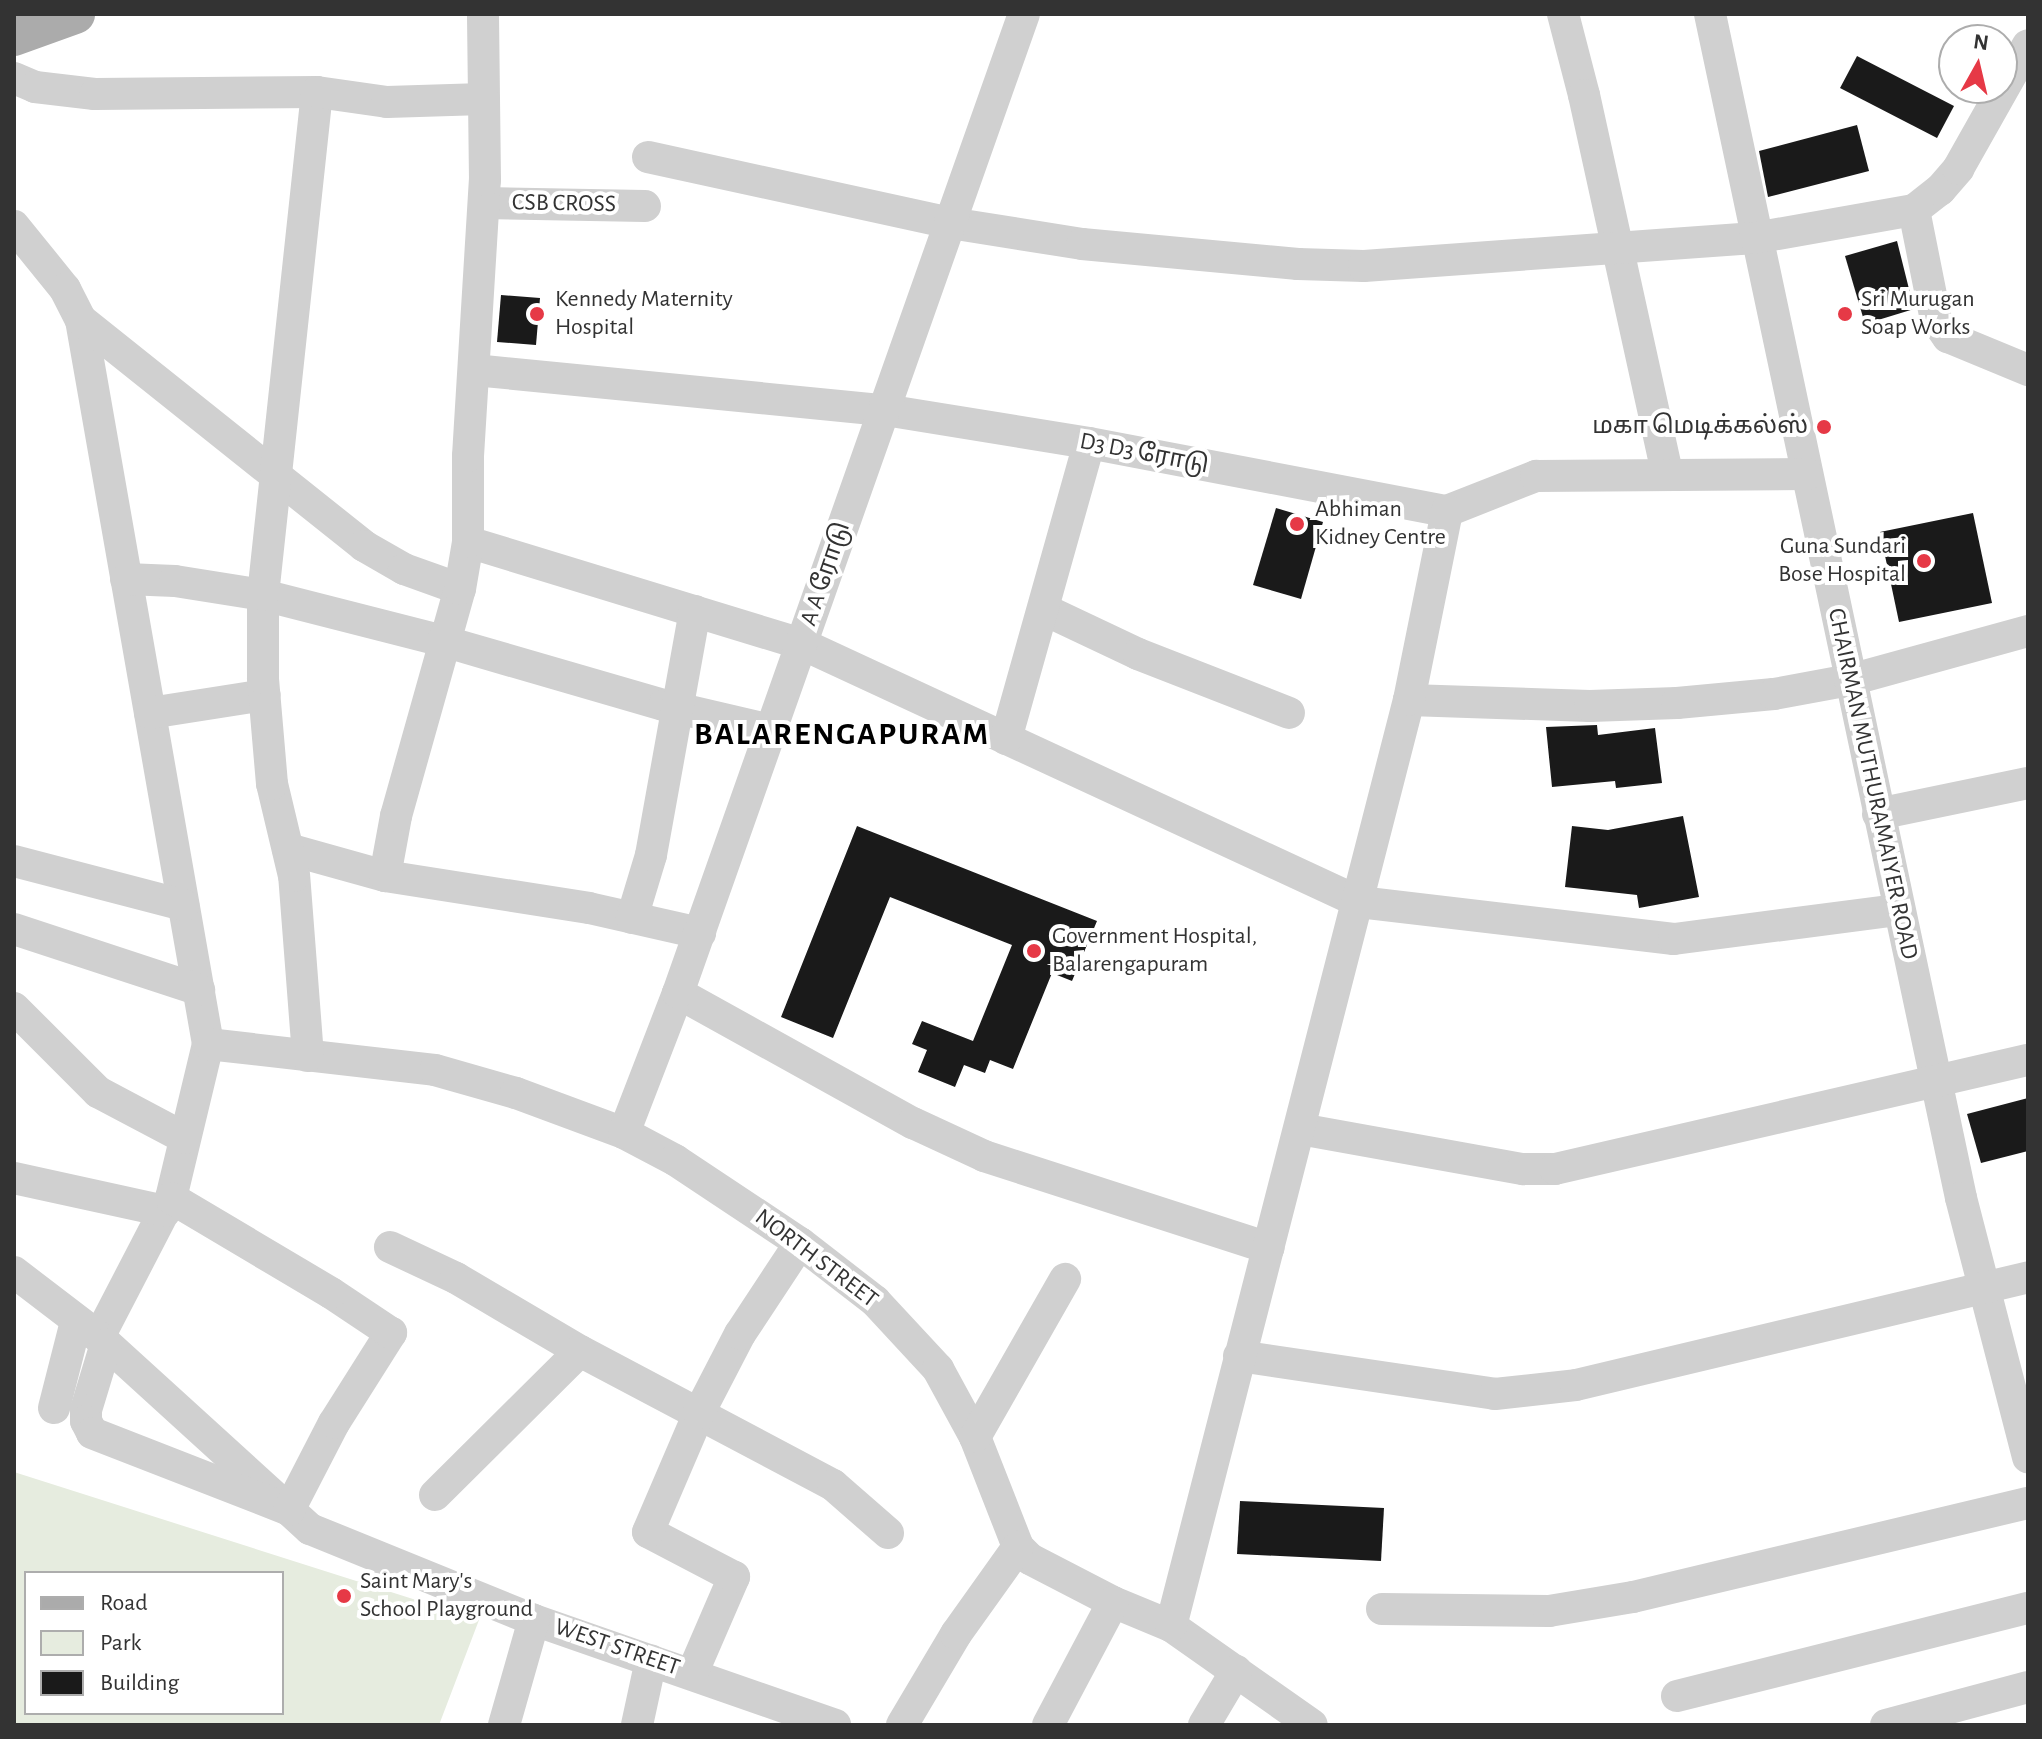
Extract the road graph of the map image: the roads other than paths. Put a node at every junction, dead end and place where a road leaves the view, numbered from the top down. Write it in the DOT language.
graph roads {
  1 [pos="75,14"];
  2 [pos="483,14"];
  3 [pos="1024,14"];
  4 [pos="1563,14"];
  5 [pos="1710,14"];
  6 [pos="14,36"];
  7 [pos="2028,45"];
  8 [pos="14,78"];
  9 [pos="317,92"];
  10 [pos="483,99"];
  11 [pos="648,157"];
  12 [pos="484,203"];
  13 [pos="645,206"];
  14 [pos="1914,210"];
  15 [pos="950,223"];
  16 [pos="16,238"];
  17 [pos="1755,238"];
  18 [pos="1618,247"];
  19 [pos="81,320"];
  20 [pos="474,370"];
  21 [pos="2028,370"];
  22 [pos="885,410"];
  23 [pos="1089,443"];
  24 [pos="1667,473"];
  25 [pos="1807,474"];
  26 [pos="274,476"];
  27 [pos="1447,511"];
  28 [pos="468,542"];
  29 [pos="126,579"];
  30 [pos="460,589"];
  31 [pos="263,595"];
  32 [pos="1045,610"];
  33 [pos="695,611"];
  34 [pos="2028,631"];
  35 [pos="443,641"];
  36 [pos="802,644"];
  37 [pos="1850,680"];
  38 [pos="265,695"];
  39 [pos="1409,700"];
  40 [pos="677,708"];
  41 [pos="150,713"];
  42 [pos="1289,713"];
  43 [pos="771,730"];
  44 [pos="1006,739"];
  45 [pos="2028,783"];
  46 [pos="1878,814"];
  47 [pos="288,849"];
  48 [pos="14,861"];
  49 [pos="385,876"];
  50 [pos="1359,902"];
  51 [pos="183,905"];
  52 [pos="1898,910"];
  53 [pos="632,918"];
  54 [pos="14,929"];
  55 [pos="700,933"];
  56 [pos="199,990"];
  57 [pos="678,993"];
  58 [pos="15,1012"];
  59 [pos="208,1044"];
  60 [pos="308,1056"];
  61 [pos="2028,1060"];
  62 [pos="1937,1081"];
  63 [pos="1300,1129"];
  64 [pos="624,1133"];
  65 [pos="185,1138"];
  66 [pos="14,1178"];
  67 [pos="168,1204"];
  68 [pos="800,1243"];
  69 [pos="390,1247"];
  70 [pos="1269,1248"];
  71 [pos="14,1272"];
  72 [pos="2028,1277"];
  73 [pos="1065,1279"];
  74 [pos="1986,1286"];
  75 [pos="94,1335"];
  76 [pos="580,1351"];
  77 [pos="1239,1356"];
  78 [pos="54,1408"];
  79 [pos="699,1413"];
  80 [pos="975,1437"];
  81 [pos="2028,1457"];
  82 [pos="435,1495"];
  83 [pos="2028,1503"];
  84 [pos="289,1510"];
  85 [pos="888,1533"];
  86 [pos="1018,1547"];
  87 [pos="1113,1602"];
  88 [pos="2028,1608"];
  89 [pos="1382,1609"];
  90 [pos="534,1620"];
  91 [pos="1171,1626"];
  92 [pos="651,1660"];
  93 [pos="1236,1671"];
  94 [pos="692,1674"];
  95 [pos="2028,1687"];
  96 [pos="1677,1696"];
  97 [pos="770,1714"];
  98 [pos="504,1725"];
  99 [pos="637,1725"];
  100 [pos="835,1725"];
  101 [pos="902,1725"];
  102 [pos="1048,1725"];
  103 [pos="1204,1725"];
  104 [pos="1312,1725"];
  105 [pos="1886,1725"];
  1 -- 6 [label="main road"];
  2 -- 10 [label="street"];
  3 -- 15 [label="street, A A ரோடு"];
  4 -- 18 [label="street"];
  5 -- 17 [label="street, CHAIRMAN MUTHURAMAIYER ROAD"];
  7 -- 14 [label="street"];
  8 -- 9 [label="street"];
  9 -- 10 [label="street"];
  9 -- 26 [label="street"];
  10 -- 12 [label="street"];
  11 -- 15 [label="street"];
  12 -- 13 [label="street, CSB CROSS"];
  12 -- 20 [label="street"];
  14 -- 17 [label="street"];
  14 -- 21 [label="street"];
  15 -- 18 [label="street"];
  15 -- 22 [label="street, A A ரோடு"];
  16 -- 19 [label="street"];
  17 -- 18 [label="street"];
  17 -- 25 [label="street, CHAIRMAN MUTHURAMAIYER ROAD"];
  18 -- 24 [label="street"];
  19 -- 26 [label="street"];
  19 -- 29 [label="street"];
  20 -- 22 [label="street, D3 D3 ரோடு"];
  20 -- 28 [label="street"];
  22 -- 23 [label="street, D3 D3 ரோடு"];
  22 -- 36 [label="street, A A ரோடு"];
  23 -- 27 [label="street, D3 D3 ரோடு"];
  23 -- 32 [label="street"];
  24 -- 25 [label="street"];
  24 -- 27 [label="street"];
  25 -- 37 [label="street, CHAIRMAN MUTHURAMAIYER ROAD"];
  26 -- 30 [label="street"];
  26 -- 31 [label="street"];
  27 -- 39 [label="street"];
  28 -- 30 [label="street"];
  28 -- 33 [label="street"];
  29 -- 31 [label="street"];
  29 -- 41 [label="street"];
  30 -- 35 [label="street"];
  31 -- 35 [label="street"];
  31 -- 38 [label="street"];
  32 -- 42 [label="street"];
  32 -- 44 [label="street"];
  33 -- 36 [label="street"];
  33 -- 40 [label="street"];
  34 -- 37 [label="street"];
  35 -- 40 [label="street"];
  35 -- 49 [label="street"];
  36 -- 43 [label="street, A A ரோடு"];
  36 -- 44 [label="street"];
  37 -- 39 [label="street"];
  37 -- 46 [label="street, CHAIRMAN MUTHURAMAIYER ROAD"];
  38 -- 41 [label="street"];
  38 -- 47 [label="street"];
  39 -- 50 [label="street"];
  40 -- 43 [label="street"];
  40 -- 53 [label="street"];
  41 -- 51 [label="street"];
  43 -- 55 [label="street, A A ரோடு"];
  44 -- 50 [label="street"];
  45 -- 46 [label="street"];
  46 -- 52 [label="street, CHAIRMAN MUTHURAMAIYER ROAD"];
  47 -- 49 [label="street"];
  47 -- 60 [label="street"];
  48 -- 51 [label="street"];
  49 -- 53 [label="street"];
  50 -- 52 [label="street"];
  50 -- 63 [label="street"];
  51 -- 56 [label="street"];
  52 -- 62 [label="street, CHAIRMAN MUTHURAMAIYER ROAD"];
  53 -- 55 [label="street"];
  54 -- 56 [label="street"];
  55 -- 57 [label="street, A A ரோடு"];
  56 -- 59 [label="street"];
  57 -- 64 [label="street, A A ரோடு"];
  57 -- 70 [label="street"];
  58 -- 65 [label="street"];
  59 -- 60 [label="street, NORTH STREET"];
  59 -- 65 [label="street"];
  60 -- 64 [label="street, NORTH STREET"];
  61 -- 62 [label="street"];
  62 -- 63 [label="street"];
  62 -- 74 [label="street, CHAIRMAN MUTHURAMAIYER ROAD"];
  63 -- 70 [label="street"];
  64 -- 68 [label="street, NORTH STREET"];
  65 -- 67 [label="street"];
  66 -- 67 [label="street"];
  67 -- 75 [label="street"];
  67 -- 84 [label="street"];
  68 -- 79 [label="street"];
  68 -- 80 [label="street, NORTH STREET"];
  69 -- 76 [label="street"];
  70 -- 77 [label="street"];
  71 -- 75 [label="street, WEST STREET"];
  72 -- 74 [label="street"];
  73 -- 80 [label="street"];
  74 -- 77 [label="street"];
  74 -- 81 [label="street, CHAIRMAN MUTHURAMAIYER ROAD"];
  75 -- 78 [label="street"];
  75 -- 84 [label="street, WEST STREET"];
  75 -- 84 [label="street"];
  76 -- 79 [label="street"];
  76 -- 82 [label="street"];
  77 -- 91 [label="street"];
  79 -- 85 [label="street"];
  79 -- 94 [label="street"];
  80 -- 86 [label="street, NORTH STREET"];
  83 -- 89 [label="street"];
  84 -- 90 [label="street, WEST STREET"];
  86 -- 87 [label="street"];
  86 -- 101 [label="street"];
  87 -- 91 [label="street"];
  87 -- 102 [label="street"];
  88 -- 96 [label="street"];
  90 -- 92 [label="street, WEST STREET"];
  90 -- 98 [label="street"];
  91 -- 93 [label="street"];
  92 -- 94 [label="street, WEST STREET"];
  92 -- 99 [label="street"];
  93 -- 103 [label="street"];
  93 -- 104 [label="street"];
  94 -- 97 [label="street, WEST STREET"];
  95 -- 105 [label="street"];
  97 -- 100 [label="street, WEST STREET"];
}
